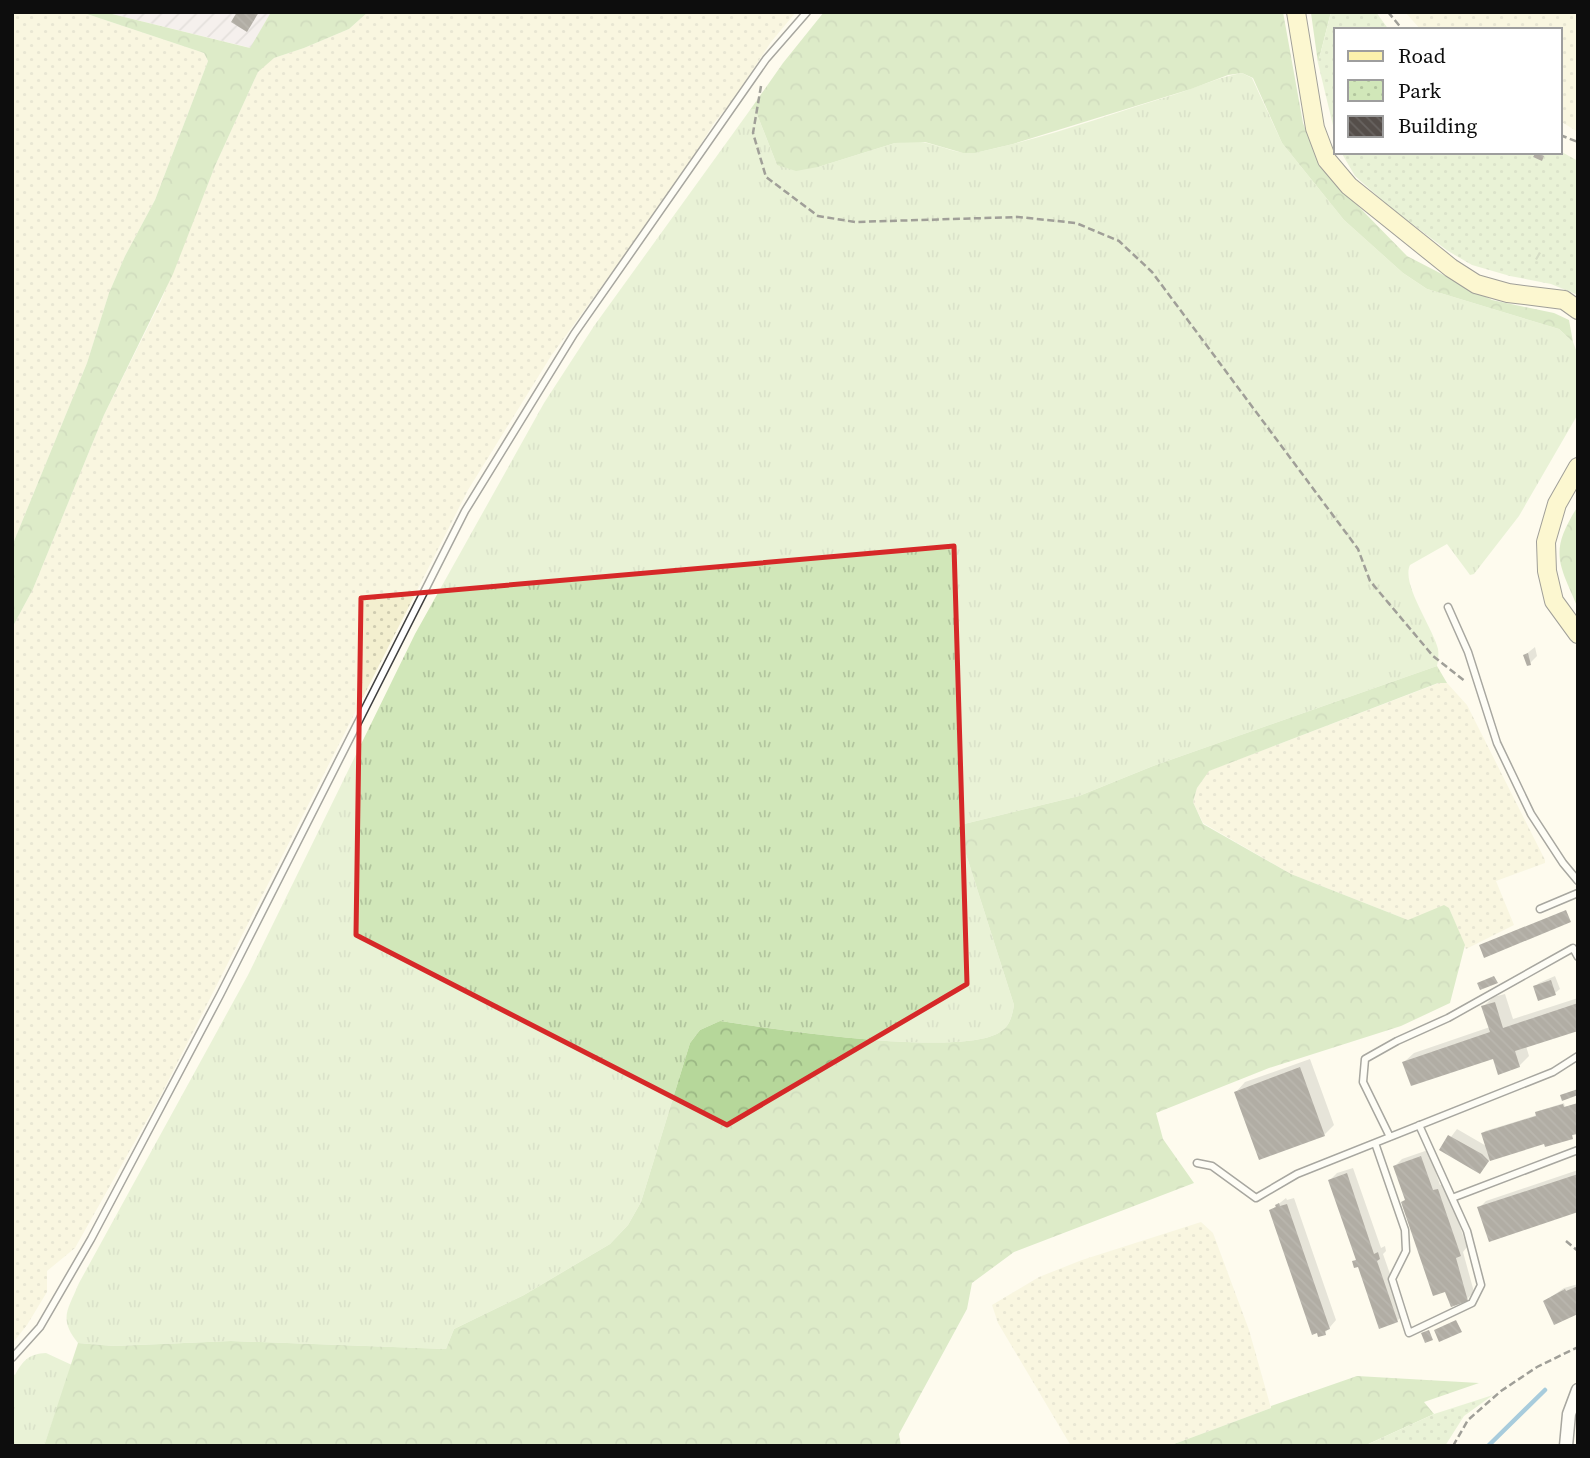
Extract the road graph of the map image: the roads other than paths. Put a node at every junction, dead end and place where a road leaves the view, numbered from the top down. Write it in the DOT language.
graph roads {
  1 [pos="807,12"];
  2 [pos="1296,12"];
  3 [pos="1578,310"];
  4 [pos="1578,467"];
  5 [pos="1448,607"];
  6 [pos="1578,634"];
  7 [pos="1578,881"];
  8 [pos="1578,893"];
  9 [pos="1540,909"];
  10 [pos="1578,957"];
  11 [pos="1578,1056"];
  12 [pos="1419,1125"];
  13 [pos="1390,1137"];
  14 [pos="1375,1143"];
  15 [pos="1578,1150"];
  16 [pos="1197,1163"];
  17 [pos="1452,1198"];
  18 [pos="12,1358"];
  19 [pos="1578,1390"];
  20 [pos="1566,1446"];
  1 -- 18 [label="lane"];
  2 -- 3 [label="main road"];
  4 -- 6 [label="main road"];
  5 -- 7 [label="lane"];
  8 -- 9 [label="lane"];
  10 -- 13 [label="lane"];
  11 -- 12 [label="lane"];
  12 -- 13 [label="lane"];
  12 -- 17 [label="lane"];
  13 -- 14 [label="lane"];
  14 -- 16 [label="lane"];
  14 -- 17 [label="lane"];
  15 -- 17 [label="lane"];
  19 -- 20 [label="street"];
}
